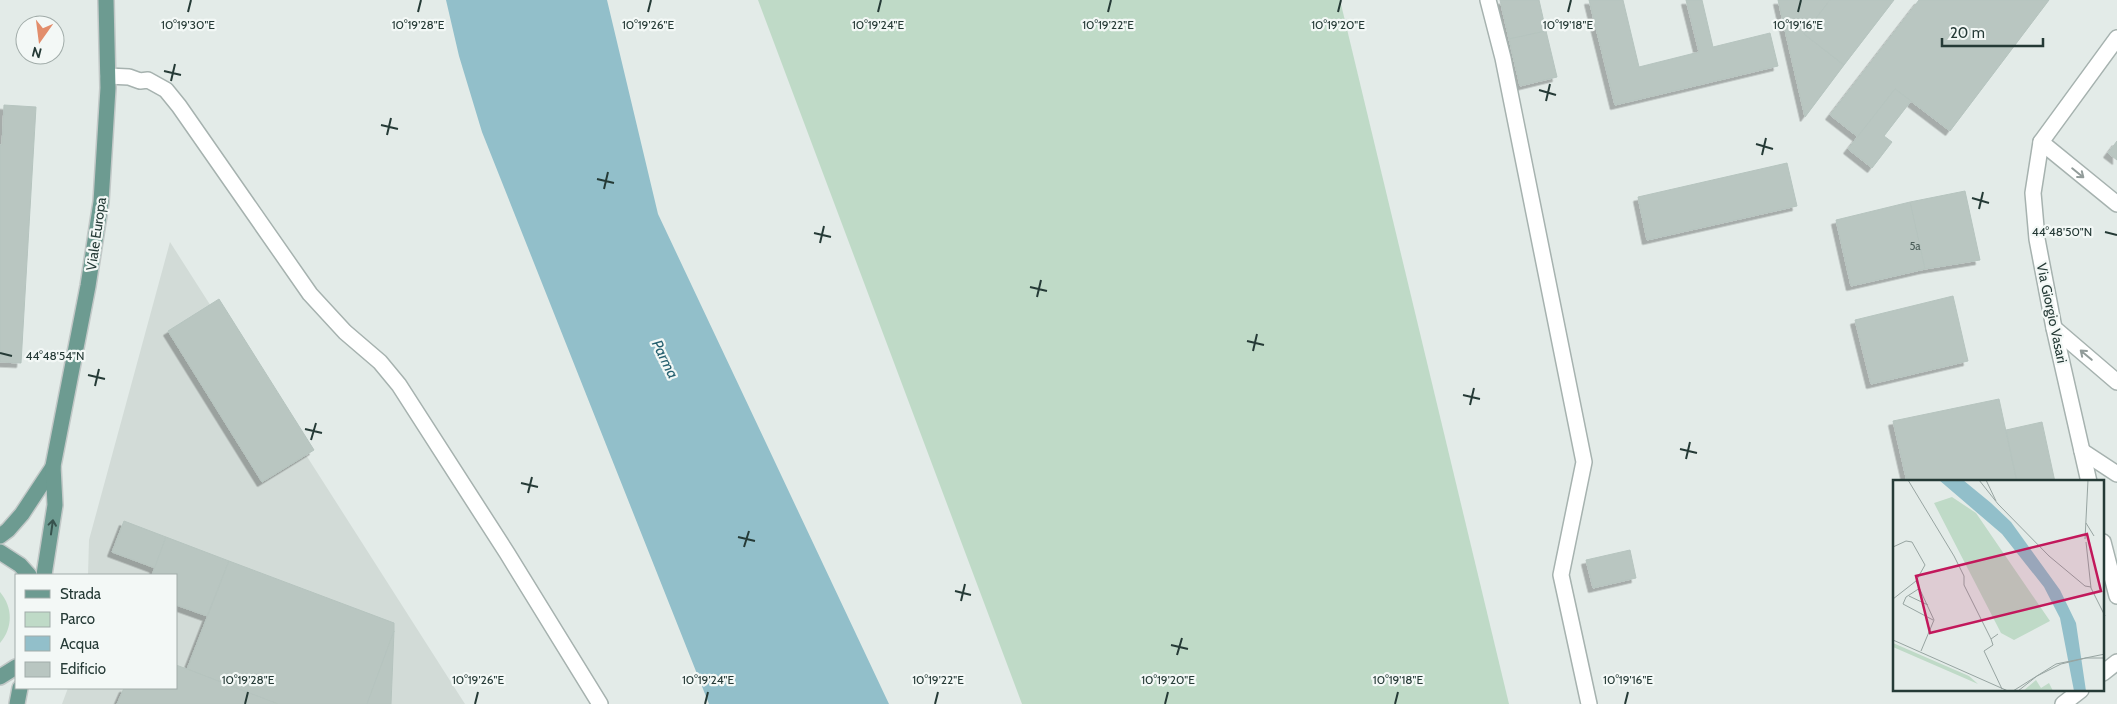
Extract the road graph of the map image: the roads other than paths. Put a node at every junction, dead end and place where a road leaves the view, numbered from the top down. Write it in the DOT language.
graph roads {
  1 [pos="106,0"];
  2 [pos="1488,0"];
  3 [pos="2117,38"];
  4 [pos="108,76"];
  5 [pos="2041,142"];
  6 [pos="2117,204"];
  7 [pos="2054,328"];
  8 [pos="2117,382"];
  9 [pos="2082,451"];
  10 [pos="53,466"];
  11 [pos="2117,474"];
  12 [pos="2089,480"];
  13 [pos="0,536"];
  14 [pos="2109,550"];
  15 [pos="0,552"];
  16 [pos="28,574"];
  17 [pos="44,574"];
  18 [pos="2117,596"];
  19 [pos="2117,662"];
  20 [pos="15,668"];
  21 [pos="2104,672"];
  22 [pos="0,677"];
  23 [pos="20,689"];
  24 [pos="2078,692"];
  25 [pos="17,704"];
  26 [pos="600,704"];
  27 [pos="1590,704"];
  28 [pos="2063,704"];
  1 -- 4 [label="main road, Viale Europa"];
  2 -- 27 [label="street"];
  3 -- 5 [label="street, Via Giorgio Vasari"];
  4 -- 10 [label="main road, Viale Europa"];
  4 -- 26 [label="street"];
  5 -- 6 [label="street, one-way"];
  5 -- 7 [label="street, Via Giorgio Vasari"];
  8 -- 7 [label="street, one-way"];
  7 -- 9 [label="street, Via Giorgio Vasari"];
  9 -- 11 [label="street"];
  9 -- 12 [label="street, Via Giorgio Vasari"];
  10 -- 13 [label="main road, Viale Europa"];
  17 -- 10 [label="main road, Viale Europa, one-way"];
  14 -- 18 [label="street"];
  15 -- 16 [label="main road"];
  19 -- 21 [label="street"];
  20 -- 22 [label="main road"];
  23 -- 25 [label="main road"];
  24 -- 28 [label="street"];
}
